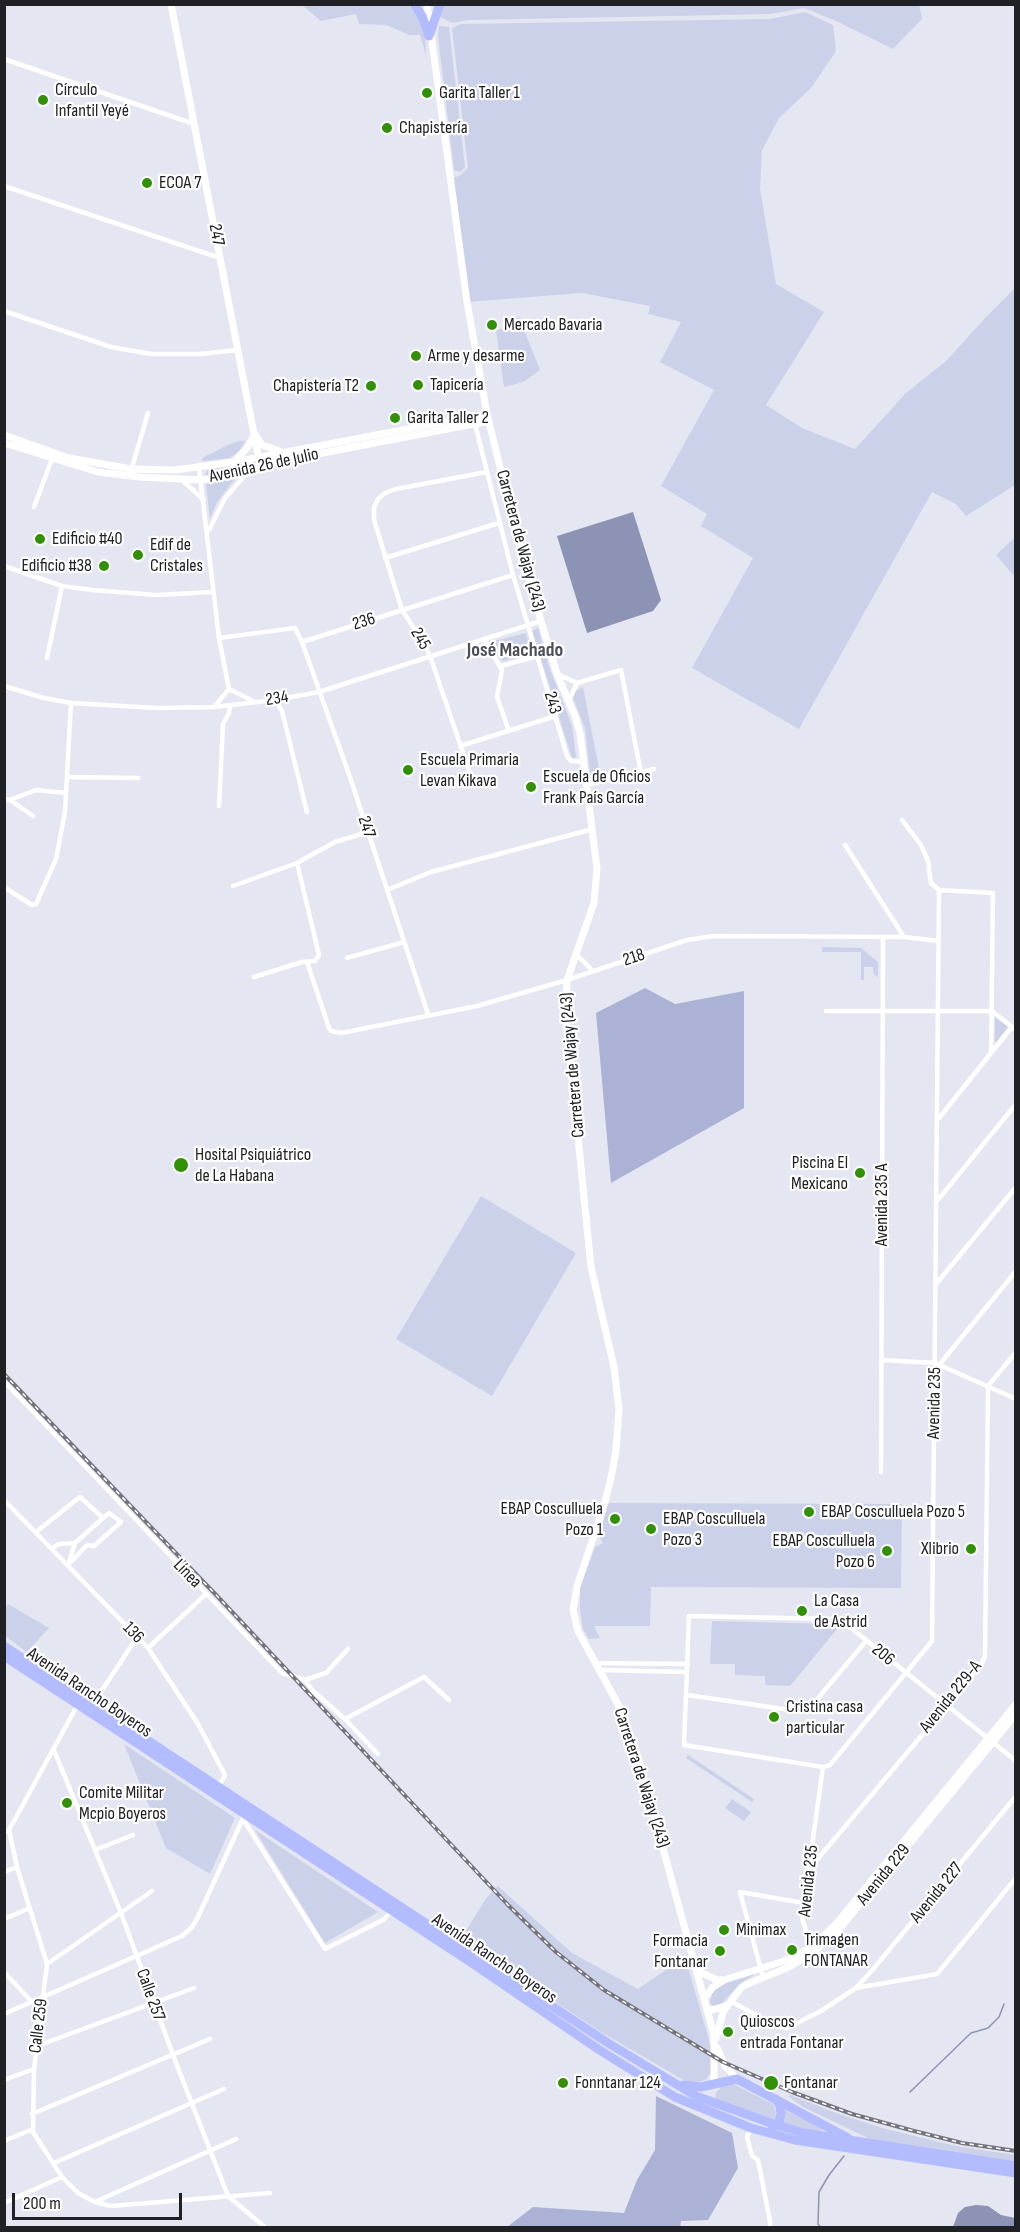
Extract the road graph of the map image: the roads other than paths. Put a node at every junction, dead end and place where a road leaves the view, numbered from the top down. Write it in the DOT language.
graph roads {
  1 [pos="171,4"];
  2 [pos="414,4"];
  3 [pos="427,4"];
  4 [pos="440,4"];
  5 [pos="429,36"];
  6 [pos="4,59"];
  7 [pos="194,124"];
  8 [pos="4,186"];
  9 [pos="220,258"];
  10 [pos="4,311"];
  11 [pos="238,350"];
  12 [pos="148,413"];
  13 [pos="488,417"];
  14 [pos="475,424"];
  15 [pos="386,432"];
  16 [pos="255,434"];
  17 [pos="4,435"];
  18 [pos="387,441"];
  19 [pos="4,443"];
  20 [pos="282,452"];
  21 [pos="259,457"];
  22 [pos="52,459"];
  23 [pos="234,462"];
  24 [pos="260,465"];
  25 [pos="199,468"];
  26 [pos="131,472"];
  27 [pos="487,472"];
  28 [pos="247,473"];
  29 [pos="182,480"];
  30 [pos="201,480"];
  31 [pos="204,500"];
  32 [pos="34,507"];
  33 [pos="499,523"];
  34 [pos="207,532"];
  35 [pos="385,558"];
  36 [pos="4,566"];
  37 [pos="513,575"];
  38 [pos="62,586"];
  39 [pos="213,592"];
  40 [pos="402,610"];
  41 [pos="541,621"];
  42 [pos="528,625"];
  43 [pos="219,638"];
  44 [pos="484,639"];
  45 [pos="302,642"];
  46 [pos="430,656"];
  47 [pos="538,656"];
  48 [pos="47,658"];
  49 [pos="501,666"];
  50 [pos="557,674"];
  51 [pos="577,683"];
  52 [pos="4,686"];
  53 [pos="229,689"];
  54 [pos="319,692"];
  55 [pos="275,700"];
  56 [pos="568,700"];
  57 [pos="255,702"];
  58 [pos="71,703"];
  59 [pos="230,706"];
  60 [pos="214,707"];
  61 [pos="556,716"];
  62 [pos="508,731"];
  63 [pos="460,746"];
  64 [pos="584,762"];
  65 [pos="654,770"];
  66 [pos="641,773"];
  67 [pos="67,777"];
  68 [pos="138,778"];
  69 [pos="472,779"];
  70 [pos="587,785"];
  71 [pos="66,793"];
  72 [pos="8,799"];
  73 [pos="219,806"];
  74 [pos="307,812"];
  75 [pos="33,816"];
  76 [pos="902,820"];
  77 [pos="592,829"];
  78 [pos="368,832"];
  79 [pos="845,845"];
  80 [pos="297,863"];
  81 [pos="233,886"];
  82 [pos="4,887"];
  83 [pos="387,890"];
  84 [pos="939,890"];
  85 [pos="883,937"];
  86 [pos="904,937"];
  87 [pos="939,941"];
  88 [pos="404,942"];
  89 [pos="576,954"];
  90 [pos="347,958"];
  91 [pos="307,962"];
  92 [pos="593,971"];
  93 [pos="254,977"];
  94 [pos="567,980"];
  95 [pos="939,1010"];
  96 [pos="826,1011"];
  97 [pos="883,1011"];
  98 [pos="992,1011"];
  99 [pos="428,1014"];
  100 [pos="1014,1028"];
  101 [pos="992,1053"];
  102 [pos="1016,1104"];
  103 [pos="938,1119"];
  104 [pos="1016,1187"];
  105 [pos="937,1201"];
  106 [pos="1016,1271"];
  107 [pos="936,1284"];
  108 [pos="1016,1352"];
  109 [pos="882,1360"];
  110 [pos="937,1364"];
  111 [pos="4,1382"];
  112 [pos="988,1386"];
  113 [pos="1016,1398"];
  114 [pos="881,1472"];
  115 [pos="4,1500"];
  116 [pos="103,1518"];
  117 [pos="36,1532"];
  118 [pos="75,1543"];
  119 [pos="52,1548"];
  120 [pos="68,1565"];
  121 [pos="206,1594"];
  122 [pos="137,1637"];
  123 [pos="866,1641"];
  124 [pos="4,1646"];
  125 [pos="148,1648"];
  126 [pos="348,1649"];
  127 [pos="4,1656"];
  128 [pos="688,1664"];
  129 [pos="9,1665"];
  130 [pos="597,1666"];
  131 [pos="687,1672"];
  132 [pos="906,1673"];
  133 [pos="305,1680"];
  134 [pos="99,1695"];
  135 [pos="687,1695"];
  136 [pos="449,1700"];
  137 [pos="1016,1704"];
  138 [pos="946,1705"];
  139 [pos="77,1706"];
  140 [pos="1016,1714"];
  141 [pos="345,1719"];
  142 [pos="989,1740"];
  143 [pos="53,1748"];
  144 [pos="378,1754"];
  145 [pos="1016,1761"];
  146 [pos="824,1767"];
  147 [pos="218,1788"];
  148 [pos="1016,1796"];
  149 [pos="244,1817"];
  150 [pos="7,1831"];
  151 [pos="134,1835"];
  152 [pos="95,1850"];
  153 [pos="17,1867"];
  154 [pos="809,1869"];
  155 [pos="4,1872"];
  156 [pos="1016,1878"];
  157 [pos="152,1891"];
  158 [pos="804,1903"];
  159 [pos="30,1908"];
  160 [pos="392,1911"];
  161 [pos="121,1913"];
  162 [pos="4,1919"];
  163 [pos="812,1950"];
  164 [pos="137,1956"];
  165 [pos="47,1964"];
  166 [pos="761,1969"];
  167 [pos="696,1970"];
  168 [pos="4,1972"];
  169 [pos="763,1977"];
  170 [pos="724,1980"];
  171 [pos="194,1988"];
  172 [pos="856,1988"];
  173 [pos="43,1997"];
  174 [pos="704,1999"];
  175 [pos="32,2002"];
  176 [pos="153,2003"];
  177 [pos="728,2004"];
  178 [pos="42,2007"];
  179 [pos="707,2012"];
  180 [pos="4,2014"];
  181 [pos="210,2039"];
  182 [pos="715,2043"];
  183 [pos="37,2046"];
  184 [pos="173,2055"];
  185 [pos="34,2069"];
  186 [pos="737,2079"];
  187 [pos="4,2080"];
  188 [pos="669,2081"];
  189 [pos="714,2083"];
  190 [pos="224,2089"];
  191 [pos="776,2099"];
  192 [pos="192,2103"];
  193 [pos="712,2103"];
  194 [pos="32,2114"];
  195 [pos="719,2116"];
  196 [pos="776,2125"];
  197 [pos="33,2129"];
  198 [pos="754,2129"];
  199 [pos="236,2139"];
  200 [pos="4,2141"];
  201 [pos="868,2144"];
  202 [pos="210,2150"];
  203 [pos="54,2163"];
  204 [pos="1016,2166"];
  205 [pos="1016,2173"];
  206 [pos="62,2177"];
  207 [pos="270,2193"];
  208 [pos="228,2196"];
  209 [pos="4,2202"];
  210 [pos="95,2202"];
  211 [pos="266,2228"];
  212 [pos="770,2228"];
  1 -- 7 [label="street, 247"];
  2 -- 5 [label="highway"];
  3 -- 5 [label="street, Carretera de Wajay (243)"];
  4 -- 5 [label="highway"];
  5 -- 13 [label="street, Carretera de Wajay (243)"];
  6 -- 7 [label="street"];
  7 -- 9 [label="street, 247"];
  8 -- 9 [label="street"];
  9 -- 11 [label="street, 247"];
  10 -- 11 [label="street"];
  11 -- 16 [label="street, 247"];
  12 -- 26 [label="street"];
  13 -- 14 [label="street, Avenida 26 de Julio"];
  13 -- 15 [label="street, Avenida 26 de Julio"];
  13 -- 41 [label="street, Carretera de Wajay (243)"];
  14 -- 18 [label="street, Avenida 26 de Julio"];
  14 -- 27 [label="street, 243"];
  15 -- 18 [label="street"];
  15 -- 20 [label="street, Avenida 26 de Julio"];
  16 -- 20 [label="street"];
  16 -- 21 [label="street, 247"];
  16 -- 23 [label="street"];
  17 -- 26 [label="street, Avenida 26 de Julio"];
  18 -- 24 [label="street, Avenida 26 de Julio"];
  19 -- 22 [label="street, Avenida 26 de Julio"];
  20 -- 21 [label="street, Avenida 26 de Julio"];
  21 -- 23 [label="street, Avenida 26 de Julio"];
  21 -- 24 [label="street, 247"];
  22 -- 26 [label="street, Avenida 26 de Julio"];
  22 -- 32 [label="street"];
  23 -- 25 [label="street, Avenida 26 de Julio"];
  24 -- 28 [label="street, Avenida 26 de Julio"];
  25 -- 26 [label="street, Avenida 26 de Julio"];
  25 -- 30 [label="street"];
  26 -- 29 [label="street, Avenida 26 de Julio"];
  27 -- 33 [label="street, 243"];
  27 -- 35 [label="street, 245"];
  28 -- 30 [label="street, Avenida 26 de Julio"];
  28 -- 34 [label="street"];
  29 -- 30 [label="street, Avenida 26 de Julio"];
  29 -- 31 [label="street"];
  30 -- 31 [label="street"];
  31 -- 34 [label="street"];
  33 -- 35 [label="street"];
  33 -- 37 [label="street, 243"];
  34 -- 39 [label="street"];
  35 -- 40 [label="street, 245"];
  36 -- 38 [label="street"];
  37 -- 40 [label="street, 236"];
  37 -- 42 [label="street, 243"];
  38 -- 39 [label="street"];
  38 -- 48 [label="street"];
  39 -- 43 [label="street"];
  40 -- 45 [label="street, 236"];
  40 -- 46 [label="street, 245"];
  41 -- 42 [label="street, 234"];
  41 -- 50 [label="street, Carretera de Wajay (243)"];
  42 -- 44 [label="street, 234"];
  42 -- 47 [label="street, 243"];
  43 -- 45 [label="street"];
  43 -- 53 [label="street"];
  44 -- 46 [label="street, 234"];
  44 -- 49 [label="street"];
  45 -- 54 [label="street, 247"];
  46 -- 54 [label="street, 234"];
  46 -- 63 [label="street, 245"];
  47 -- 49 [label="street"];
  47 -- 61 [label="street, 243"];
  49 -- 62 [label="street"];
  50 -- 51 [label="street"];
  50 -- 56 [label="street, Carretera de Wajay (243)"];
  51 -- 56 [label="street"];
  51 -- 66 [label="street"];
  52 -- 58 [label="street, 234"];
  53 -- 57 [label="street"];
  53 -- 60 [label="street"];
  54 -- 55 [label="street, 234"];
  54 -- 78 [label="street, 247"];
  55 -- 57 [label="street, 234"];
  55 -- 74 [label="street"];
  56 -- 64 [label="street, Carretera de Wajay (243)"];
  57 -- 59 [label="street, 234"];
  58 -- 60 [label="street, 234"];
  58 -- 67 [label="street"];
  59 -- 60 [label="street, 234"];
  59 -- 73 [label="street"];
  61 -- 62 [label="street"];
  61 -- 64 [label="street, 243"];
  62 -- 63 [label="street"];
  63 -- 69 [label="street, 245"];
  64 -- 70 [label="street, Carretera de Wajay (243)"];
  65 -- 66 [label="street"];
  66 -- 70 [label="street"];
  67 -- 68 [label="street"];
  67 -- 71 [label="street"];
  70 -- 77 [label="street, Carretera de Wajay (243)"];
  71 -- 72 [label="street"];
  71 -- 82 [label="street"];
  72 -- 75 [label="street"];
  76 -- 84 [label="street, Avenida 235"];
  77 -- 83 [label="street"];
  77 -- 89 [label="street, Carretera de Wajay (243)"];
  78 -- 80 [label="street"];
  78 -- 83 [label="street, 247"];
  79 -- 86 [label="street"];
  80 -- 81 [label="street"];
  80 -- 91 [label="street"];
  83 -- 88 [label="street, 247"];
  84 -- 87 [label="street, Avenida 235"];
  84 -- 98 [label="street"];
  85 -- 86 [label="street, 218"];
  85 -- 92 [label="street, 218"];
  85 -- 97 [label="street, Avenida 235 A"];
  86 -- 87 [label="street, 218"];
  87 -- 95 [label="street, Avenida 235"];
  88 -- 90 [label="street"];
  88 -- 99 [label="street, 247"];
  89 -- 92 [label="street"];
  89 -- 94 [label="street, Carretera de Wajay (243)"];
  91 -- 93 [label="street"];
  91 -- 99 [label="street, 218"];
  92 -- 94 [label="street, 218"];
  94 -- 99 [label="street, 218"];
  94 -- 130 [label="street, Carretera de Wajay (243)"];
  95 -- 97 [label="street"];
  95 -- 98 [label="street"];
  95 -- 103 [label="street, Avenida 235"];
  96 -- 97 [label="street"];
  97 -- 109 [label="street, Avenida 235 A"];
  98 -- 100 [label="street"];
  98 -- 101 [label="street"];
  100 -- 101 [label="street"];
  101 -- 103 [label="street"];
  102 -- 105 [label="street"];
  103 -- 105 [label="street, Avenida 235"];
  104 -- 107 [label="street"];
  105 -- 107 [label="street, Avenida 235"];
  106 -- 110 [label="street"];
  107 -- 110 [label="street, Avenida 235"];
  108 -- 112 [label="street"];
  109 -- 110 [label="street"];
  109 -- 114 [label="street, Avenida 235 A"];
  110 -- 112 [label="street"];
  110 -- 132 [label="street, Avenida 235"];
  111 -- 121 [label="street, Línea"];
  112 -- 113 [label="street"];
  112 -- 138 [label="street, Avenida 229-A"];
  115 -- 117 [label="street, 136"];
  116 -- 117 [label="street"];
  116 -- 118 [label="street"];
  116 -- 120 [label="street"];
  117 -- 119 [label="street, 136"];
  118 -- 119 [label="street"];
  118 -- 120 [label="street"];
  119 -- 120 [label="street, 136"];
  120 -- 122 [label="street, 136"];
  121 -- 125 [label="street"];
  121 -- 133 [label="street, Línea"];
  122 -- 125 [label="street, 136"];
  122 -- 134 [label="street"];
  123 -- 128 [label="street, 206"];
  123 -- 132 [label="street, 206"];
  123 -- 135 [label="street"];
  124 -- 147 [label="highway, Avenida Rancho Boyeros"];
  125 -- 147 [label="street, 136"];
  126 -- 133 [label="street"];
  127 -- 129 [label="highway, Avenida Rancho Boyeros"];
  128 -- 130 [label="street"];
  128 -- 131 [label="street"];
  129 -- 139 [label="highway, Avenida Rancho Boyeros"];
  130 -- 131 [label="street"];
  130 -- 167 [label="street, Carretera de Wajay (243)"];
  131 -- 135 [label="street"];
  132 -- 138 [label="street, 206"];
  132 -- 146 [label="street, Avenida 235"];
  133 -- 141 [label="street, Línea"];
  135 -- 146 [label="street"];
  136 -- 141 [label="street"];
  137 -- 142 [label="street, Avenida 229"];
  138 -- 142 [label="street, 206"];
  138 -- 154 [label="street, Avenida 229-A"];
  139 -- 143 [label="street"];
  139 -- 149 [label="highway, Avenida Rancho Boyeros"];
  140 -- 142 [label="street, Avenida 229"];
  141 -- 144 [label="street, Línea"];
  142 -- 145 [label="street, 206"];
  142 -- 163 [label="street, Avenida 229"];
  143 -- 150 [label="street"];
  143 -- 152 [label="street, Calle 257"];
  146 -- 154 [label="street, Avenida 235"];
  147 -- 188 [label="highway, Avenida Rancho Boyeros"];
  148 -- 172 [label="street, Avenida 227"];
  149 -- 160 [label="highway, Avenida Rancho Boyeros"];
  149 -- 160 [label="street"];
  149 -- 164 [label="street"];
  150 -- 153 [label="street, Calle 259"];
  151 -- 152 [label="street"];
  152 -- 161 [label="street, Calle 257"];
  153 -- 155 [label="street"];
  153 -- 159 [label="street, Calle 259"];
  154 -- 158 [label="street, Avenida 235"];
  156 -- 172 [label="street"];
  157 -- 161 [label="street"];
  158 -- 163 [label="street, Avenida 235"];
  158 -- 166 [label="street"];
  159 -- 162 [label="street"];
  159 -- 165 [label="street, Calle 259"];
  160 -- 195 [label="highway, Avenida Rancho Boyeros"];
  161 -- 164 [label="street, Calle 257"];
  161 -- 165 [label="street"];
  163 -- 166 [label="street, Avenida 229"];
  163 -- 169 [label="street, Avenida 229"];
  164 -- 173 [label="street"];
  164 -- 176 [label="street, Calle 257"];
  165 -- 173 [label="street, Calle 259"];
  166 -- 169 [label="street"];
  166 -- 170 [label="street, Avenida 229"];
  167 -- 170 [label="street"];
  167 -- 174 [label="street, Carretera de Wajay (243)"];
  168 -- 175 [label="street"];
  169 -- 177 [label="street, Avenida 229"];
  170 -- 174 [label="street, Avenida 229"];
  171 -- 176 [label="street"];
  172 -- 177 [label="street"];
  173 -- 175 [label="street"];
  173 -- 178 [label="street, Calle 259"];
  174 -- 179 [label="street, Carretera de Wajay (243)"];
  175 -- 178 [label="street"];
  175 -- 180 [label="street"];
  176 -- 183 [label="street"];
  176 -- 184 [label="street, Calle 257"];
  177 -- 179 [label="street, Avenida 229"];
  177 -- 182 [label="street, Avenida 229"];
  178 -- 183 [label="street, Calle 259"];
  179 -- 182 [label="street, Carretera de Wajay (243)"];
  181 -- 184 [label="street"];
  182 -- 186 [label="street, Carretera de Wajay (243)"];
  182 -- 189 [label="street, Carretera de Wajay (243)"];
  183 -- 185 [label="street, Calle 259"];
  184 -- 192 [label="street, Calle 257"];
  184 -- 194 [label="street"];
  185 -- 187 [label="street"];
  185 -- 194 [label="street, Calle 259"];
  186 -- 189 [label="highway"];
  186 -- 191 [label="highway"];
  188 -- 189 [label="highway"];
  188 -- 193 [label="highway, Avenida Rancho Boyeros"];
  189 -- 193 [label="highway"];
  190 -- 192 [label="street"];
  191 -- 196 [label="highway"];
  191 -- 201 [label="highway"];
  192 -- 202 [label="street, Calle 257"];
  192 -- 203 [label="street"];
  193 -- 195 [label="highway"];
  193 -- 196 [label="highway, Avenida Rancho Boyeros"];
  194 -- 197 [label="street, Calle 259"];
  195 -- 198 [label="highway, Avenida Rancho Boyeros"];
  196 -- 198 [label="highway"];
  196 -- 201 [label="highway, Avenida Rancho Boyeros"];
  197 -- 200 [label="street"];
  197 -- 203 [label="street, Calle 259"];
  198 -- 205 [label="highway, Avenida Rancho Boyeros"];
  198 -- 212 [label="street"];
  199 -- 202 [label="street"];
  201 -- 204 [label="highway, Avenida Rancho Boyeros"];
  202 -- 208 [label="street, Calle 257"];
  202 -- 210 [label="street"];
  203 -- 206 [label="street, Calle 259"];
  206 -- 209 [label="street"];
  206 -- 210 [label="street, Calle 259"];
  207 -- 208 [label="street"];
  208 -- 210 [label="street"];
  208 -- 211 [label="street, Calle 257"];
}
